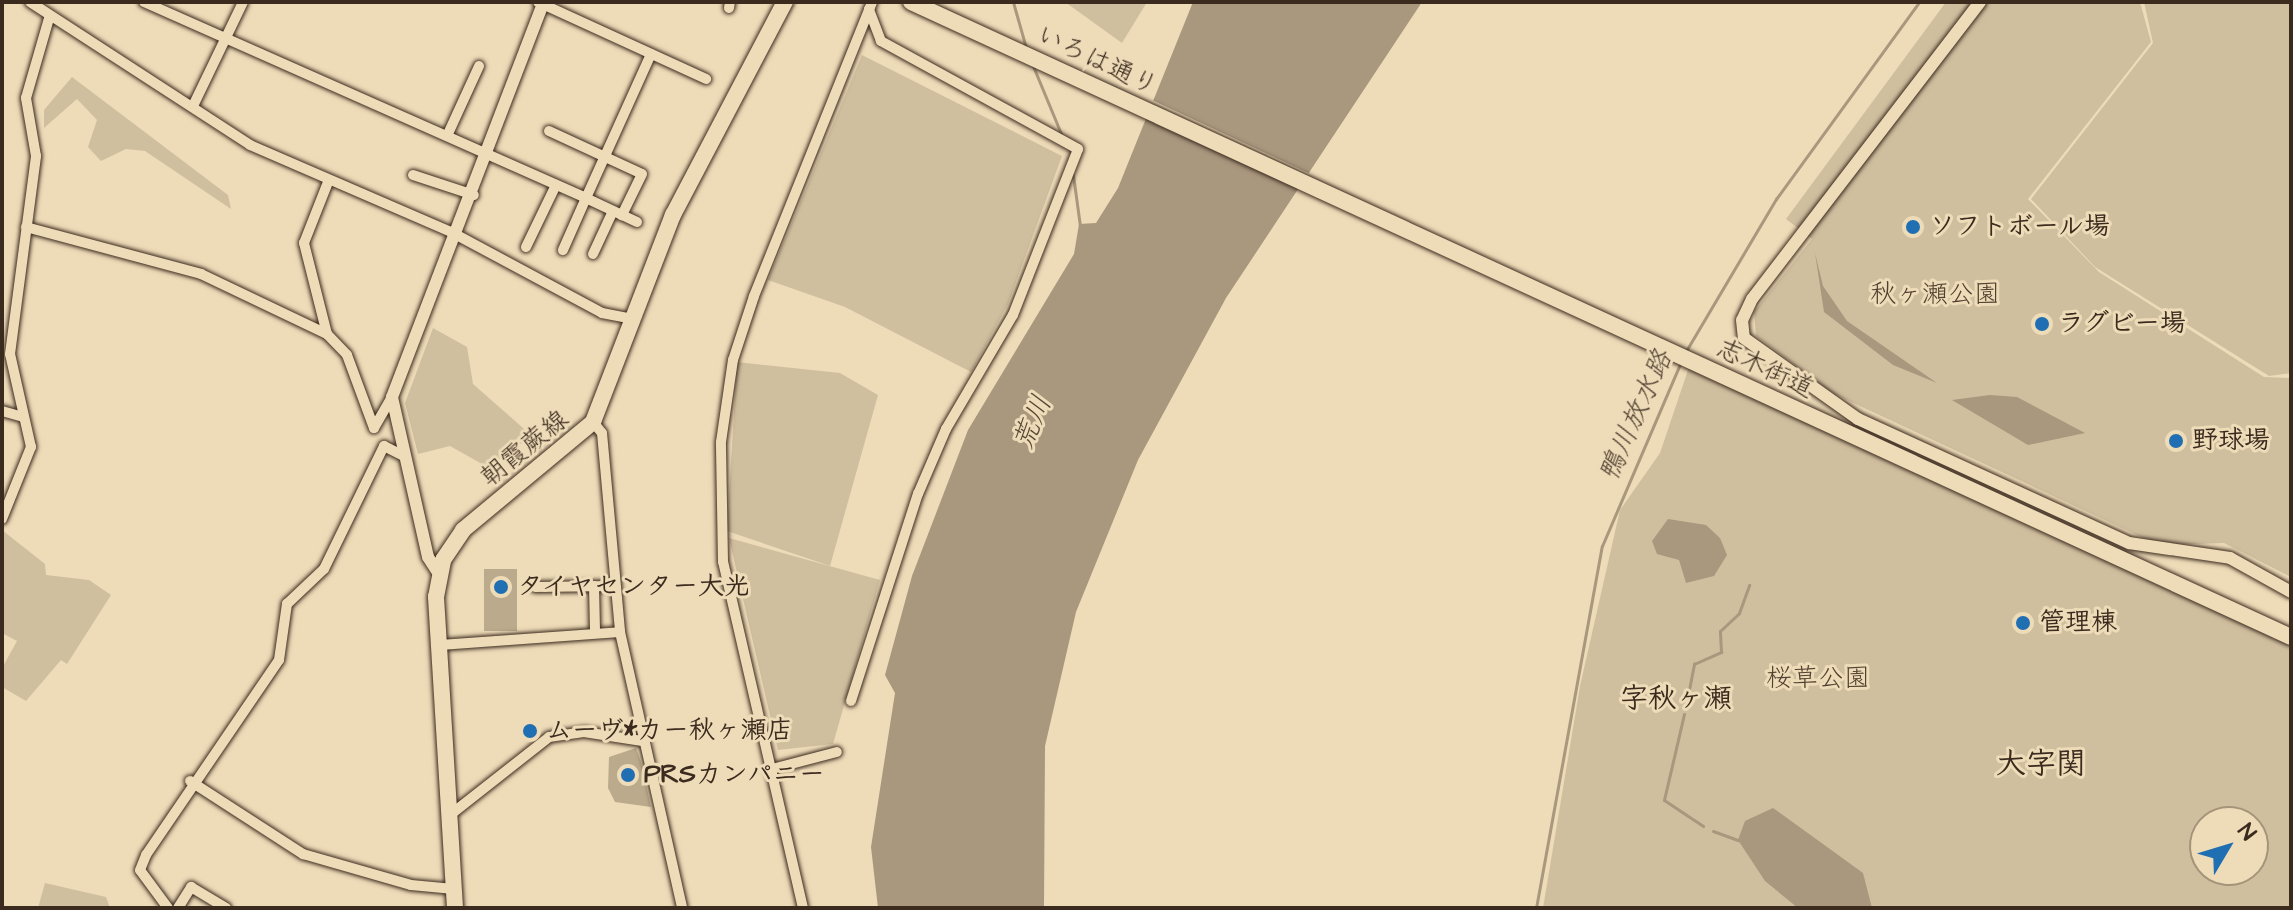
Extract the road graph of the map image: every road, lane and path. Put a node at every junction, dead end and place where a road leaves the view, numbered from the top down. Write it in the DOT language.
graph roads {
  1 [pos="30,2"];
  2 [pos="144,2"];
  3 [pos="243,2"];
  4 [pos="785,2"];
  5 [pos="911,2"];
  6 [pos="1980,2"];
  7 [pos="542,3"];
  8 [pos="871,6"];
  9 [pos="46,9"];
  10 [pos="225,39"];
  11 [pos="651,54"];
  12 [pos="479,66"];
  13 [pos="706,79"];
  14 [pos="193,106"];
  15 [pos="549,131"];
  16 [pos="447,136"];
  17 [pos="1220,144"];
  18 [pos="489,155"];
  19 [pos="605,157"];
  20 [pos="413,175"];
  21 [pos="328,182"];
  22 [pos="556,185"];
  23 [pos="474,195"];
  24 [pos="586,198"];
  25 [pos="618,213"];
  26 [pos="637,222"];
  27 [pos="26,227"];
  28 [pos="453,233"];
  29 [pos="526,247"];
  30 [pos="563,250"];
  31 [pos="593,254"];
  32 [pos="632,319"];
  33 [pos="327,334"];
  34 [pos="392,397"];
  35 [pos="2,411"];
  36 [pos="23,417"];
  37 [pos="593,422"];
  38 [pos="374,428"];
  39 [pos="384,446"];
  40 [pos="402,455"];
  41 [pos="2,519"];
  42 [pos="439,574"];
  43 [pos="594,586"];
  44 [pos="613,586"];
  45 [pos="535,587"];
  46 [pos="2291,592"];
  47 [pos="595,631"];
  48 [pos="620,632"];
  49 [pos="2291,637"];
  50 [pos="440,645"];
  51 [pos="851,701"];
  52 [pos="642,741"];
  53 [pos="837,752"];
  54 [pos="772,769"];
  55 [pos="190,781"];
  56 [pos="450,815"];
  57 [pos="454,889"];
  58 [pos="168,908"];
  59 [pos="178,908"];
  60 [pos="226,908"];
  61 [pos="455,908"];
  62 [pos="682,908"];
  63 [pos="803,908"];
  1 -- 9 [label="street"];
  2 -- 10 [label="street"];
  3 -- 10 [label="street"];
  4 -- 32 [label="main road, 朝霞蕨線"];
  5 -- 17 [label="main road, いろは通り"];
  6 -- 46 [label="street"];
  7 -- 11 [label="street"];
  7 -- 18 [label="street"];
  8 -- 51 [label="street"];
  8 -- 54 [label="street"];
  9 -- 14 [label="street"];
  9 -- 27 [label="street"];
  10 -- 14 [label="street"];
  10 -- 16 [label="street"];
  11 -- 13 [label="street"];
  11 -- 19 [label="street"];
  12 -- 16 [label="street"];
  14 -- 21 [label="street"];
  15 -- 19 [label="street"];
  16 -- 18 [label="street"];
  17 -- 49 [label="main road, 志木街道"];
  18 -- 22 [label="street"];
  18 -- 23 [label="street"];
  19 -- 24 [label="street"];
  19 -- 25 [label="street"];
  20 -- 23 [label="street"];
  21 -- 28 [label="street"];
  21 -- 33 [label="street"];
  22 -- 24 [label="street"];
  22 -- 29 [label="street"];
  23 -- 28 [label="street"];
  24 -- 25 [label="street"];
  24 -- 30 [label="street"];
  25 -- 26 [label="street"];
  25 -- 31 [label="street"];
  27 -- 33 [label="street"];
  27 -- 36 [label="street"];
  28 -- 32 [label="street"];
  28 -- 34 [label="street"];
  32 -- 37 [label="main road, 朝霞蕨線"];
  33 -- 38 [label="street"];
  34 -- 38 [label="street"];
  34 -- 40 [label="street"];
  35 -- 36 [label="street"];
  36 -- 41 [label="street"];
  37 -- 42 [label="main road, 朝霞蕨線"];
  37 -- 44 [label="street"];
  38 -- 39 [label="street"];
  39 -- 40 [label="street"];
  39 -- 55 [label="street"];
  40 -- 42 [label="street"];
  42 -- 50 [label="main road, 朝霞蕨線"];
  43 -- 44 [label="street"];
  43 -- 45 [label="street"];
  43 -- 47 [label="street"];
  44 -- 48 [label="street"];
  47 -- 48 [label="street"];
  47 -- 50 [label="street"];
  48 -- 52 [label="street"];
  50 -- 56 [label="main road, 朝霞蕨線"];
  52 -- 56 [label="street"];
  52 -- 62 [label="street"];
  53 -- 54 [label="street"];
  54 -- 63 [label="street"];
  55 -- 57 [label="street"];
  55 -- 58 [label="street"];
  56 -- 57 [label="main road, 朝霞蕨線"];
  57 -- 61 [label="main road, 朝霞蕨線"];
  59 -- 60 [label="street"];
}
